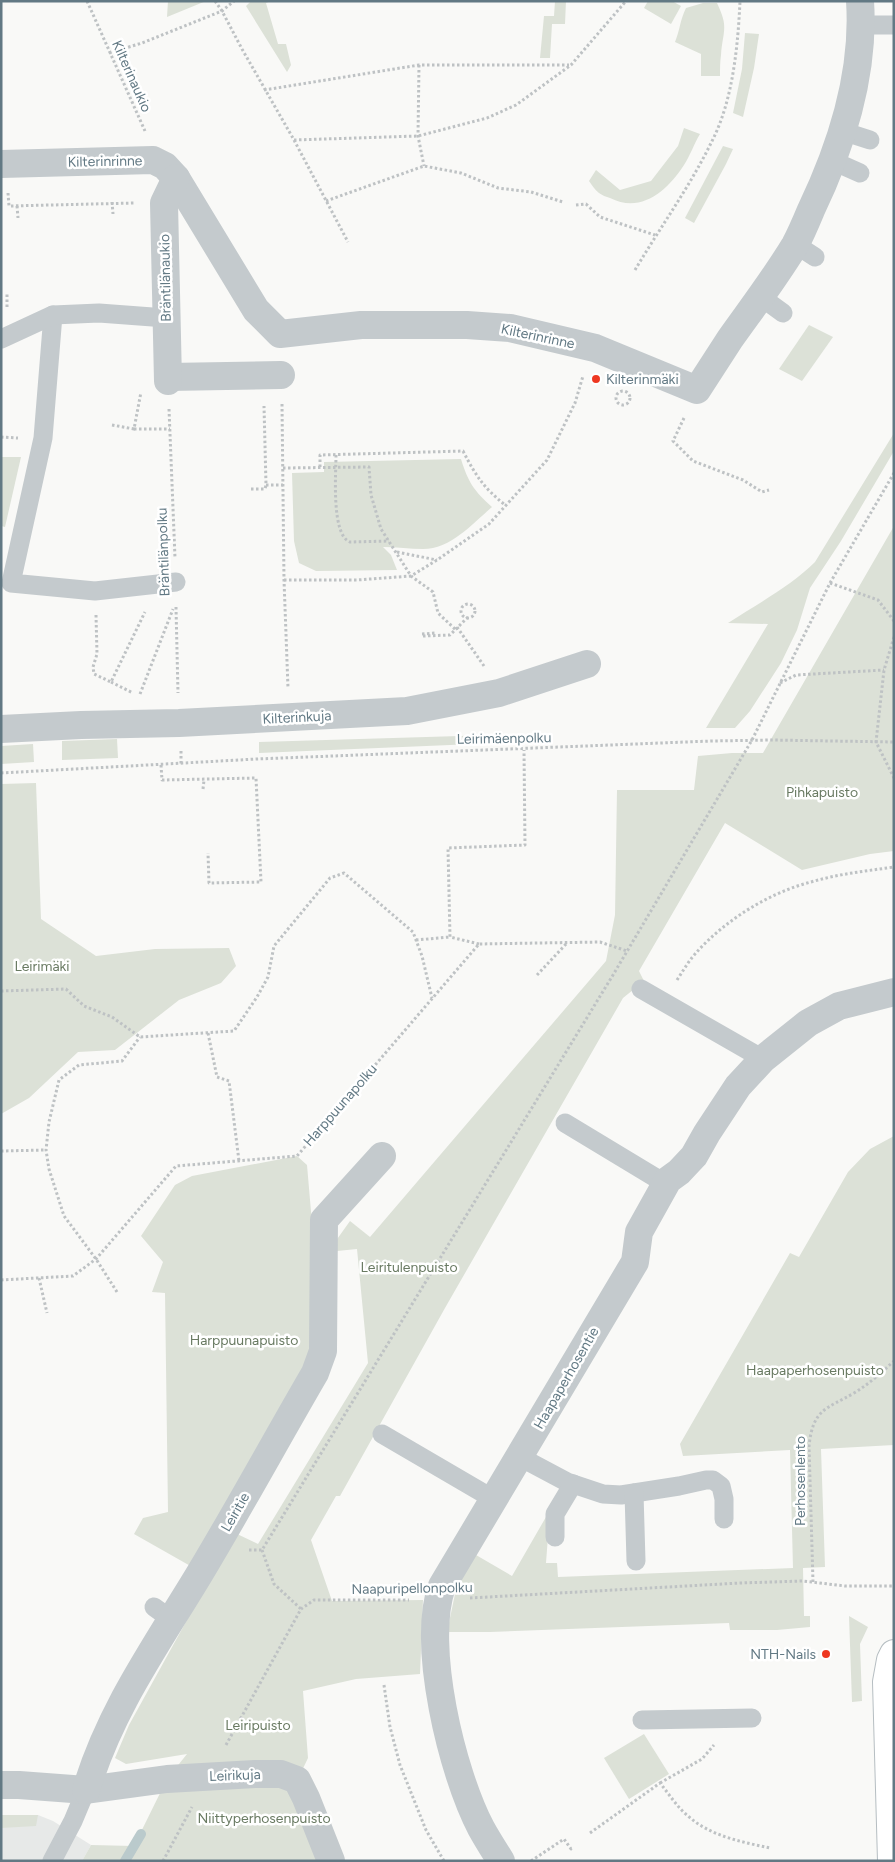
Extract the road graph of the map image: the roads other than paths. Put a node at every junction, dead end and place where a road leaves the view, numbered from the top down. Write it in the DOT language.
graph roads {
  1 [pos="861,13"];
  2 [pos="894,25"];
  3 [pos="842,131"];
  4 [pos="870,140"];
  5 [pos="832,161"];
  6 [pos="1,164"];
  7 [pos="860,173"];
  8 [pos="176,178"];
  9 [pos="761,297"];
  10 [pos="783,313"];
  11 [pos="53,315"];
  12 [pos="166,318"];
  13 [pos="1,339"];
  14 [pos="272,375"];
  15 [pos="170,588"];
  16 [pos="587,664"];
  17 [pos="1,729"];
  18 [pos="642,989"];
  19 [pos="894,992"];
  20 [pos="763,1059"];
  21 [pos="565,1123"];
  22 [pos="382,1156"];
  23 [pos="666,1184"];
  24 [pos="382,1434"];
  25 [pos="520,1457"];
  26 [pos="573,1484"];
  27 [pos="634,1493"];
  28 [pos="495,1500"];
  29 [pos="724,1519"];
  30 [pos="555,1537"];
  31 [pos="636,1561"];
  32 [pos="894,1654"];
  33 [pos="752,1718"];
  34 [pos="642,1720"];
  35 [pos="1,1786"];
  36 [pos="86,1790"];
  37 [pos="52,1861"];
  38 [pos="331,1861"];
  39 [pos="501,1861"];
  40 [pos="892,1861"];
  1 -- 2 [label="lane"];
  1 -- 3 [label="street"];
  3 -- 4 [label="lane"];
  3 -- 5 [label="street"];
  5 -- 7 [label="lane"];
  5 -- 9 [label="street"];
  6 -- 8 [label="street, Kilterinrinne"];
  8 -- 9 [label="street, Kilterinrinne"];
  8 -- 12 [label="street, Bräntilänaukio"];
  9 -- 10 [label="lane"];
  11 -- 12 [label="lane"];
  11 -- 13 [label="lane"];
  11 -- 15 [label="lane"];
  12 -- 14 [label="street, Bräntilänaukio"];
  16 -- 17 [label="street, Kilterinkuja"];
  18 -- 20 [label="lane"];
  19 -- 20 [label="street, Haapaperhosentie"];
  20 -- 23 [label="street, Haapaperhosentie"];
  21 -- 23 [label="lane"];
  22 -- 36 [label="street, Leiritie"];
  23 -- 25 [label="street, Haapaperhosentie"];
  24 -- 28 [label="lane"];
  25 -- 26 [label="lane"];
  25 -- 28 [label="street, Haapaperhosentie"];
  26 -- 27 [label="lane"];
  26 -- 30 [label="lane"];
  27 -- 29 [label="lane"];
  27 -- 31 [label="lane"];
  28 -- 39 [label="street, Haapaperhosentie"];
  32 -- 40 [label="street"];
  33 -- 34 [label="lane"];
  35 -- 36 [label="street"];
  36 -- 37 [label="lane"];
  36 -- 38 [label="street, Leirikuja"];
}
